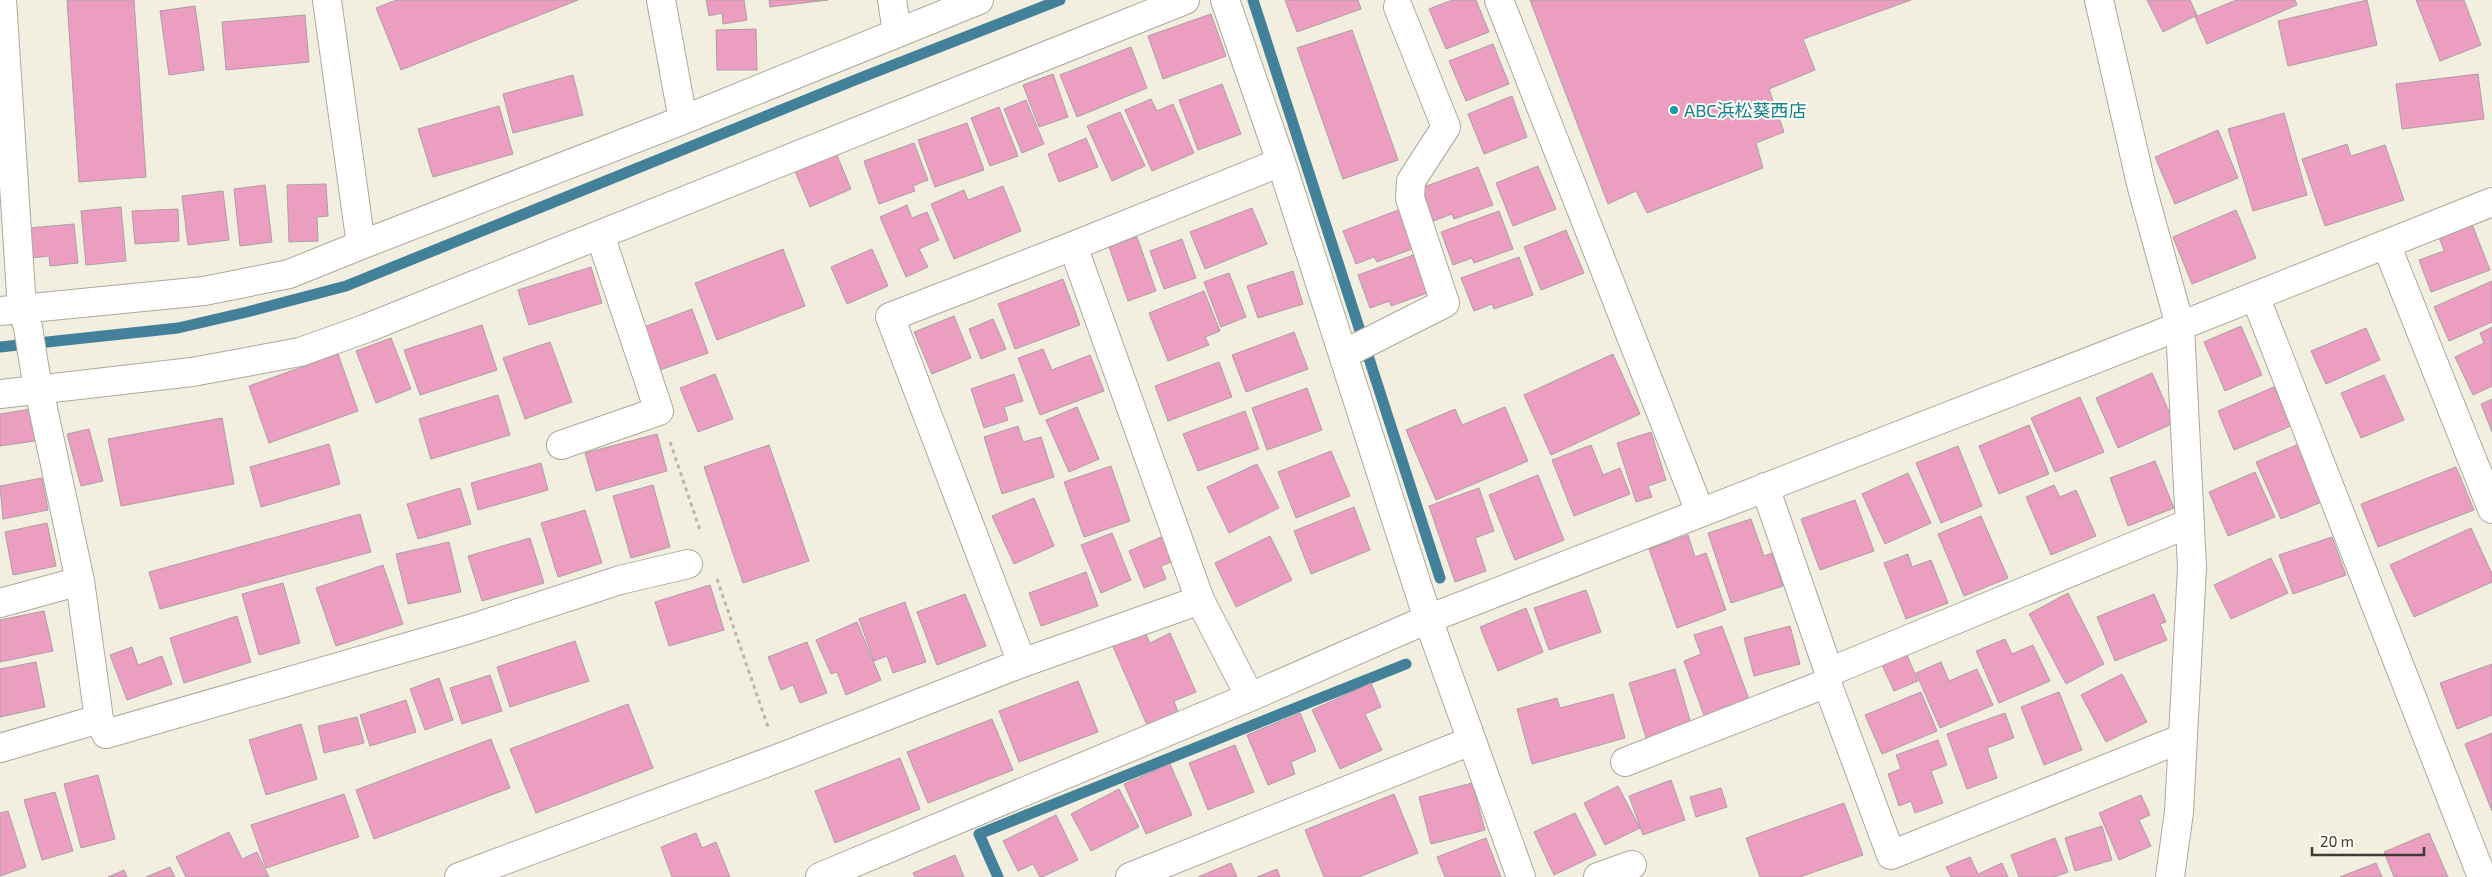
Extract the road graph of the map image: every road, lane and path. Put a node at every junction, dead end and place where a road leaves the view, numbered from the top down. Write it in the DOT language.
graph roads {
  1 [pos="2,0"];
  2 [pos="327,0"];
  3 [pos="661,0"];
  4 [pos="892,0"];
  5 [pos="979,0"];
  6 [pos="1185,0"];
  7 [pos="1225,0"];
  8 [pos="1499,0"];
  9 [pos="2098,0"];
  10 [pos="1398,7"];
  11 [pos="897,32"];
  12 [pos="683,120"];
  13 [pos="1281,162"];
  14 [pos="2492,202"];
  15 [pos="600,234"];
  16 [pos="2386,244"];
  17 [pos="361,245"];
  18 [pos="1072,246"];
  19 [pos="2255,296"];
  20 [pos="17,315"];
  21 [pos="2180,326"];
  22 [pos="1350,351"];
  23 [pos="37,380"];
  24 [pos="0,394"];
  25 [pos="659,411"];
  26 [pos="561,445"];
  27 [pos="1765,487"];
  28 [pos="2492,509"];
  29 [pos="1700,512"];
  30 [pos="2190,523"];
  31 [pos="704,542"];
  32 [pos="701,567"];
  33 [pos="80,581"];
  34 [pos="1200,600"];
  35 [pos="0,603"];
  36 [pos="1428,619"];
  37 [pos="1022,663"];
  38 [pos="1828,677"];
  39 [pos="1250,697"];
  40 [pos="99,719"];
  41 [pos="2183,738"];
  42 [pos="1472,741"];
  43 [pos="0,748"];
  44 [pos="779,758"];
  45 [pos="1625,762"];
  46 [pos="1632,865"];
  47 [pos="459,877"];
  48 [pos="820,877"];
  49 [pos="1130,877"];
  50 [pos="1520,877"];
  51 [pos="1598,877"];
  52 [pos="2170,877"];
  53 [pos="2482,877"];
  1 -- 20 [label="street"];
  2 -- 17 [label="street"];
  3 -- 12 [label="street"];
  4 -- 11 [label="street"];
  5 -- 11 [label="street"];
  6 -- 15 [label="street"];
  7 -- 13 [label="street"];
  8 -- 29 [label="street"];
  9 -- 21 [label="street"];
  10 -- 22 [label="street"];
  11 -- 12 [label="street"];
  12 -- 17 [label="street"];
  13 -- 18 [label="street"];
  13 -- 36 [label="street"];
  14 -- 16 [label="street"];
  15 -- 23 [label="street"];
  15 -- 25 [label="street"];
  16 -- 19 [label="street"];
  16 -- 28 [label="street"];
  17 -- 20 [label="street"];
  18 -- 34 [label="street"];
  18 -- 37 [label="street"];
  19 -- 21 [label="street"];
  19 -- 53 [label="street"];
  20 -- 23 [label="street"];
  21 -- 27 [label="street"];
  21 -- 30 [label="street"];
  23 -- 24 [label="street"];
  23 -- 33 [label="street"];
  25 -- 26 [label="street"];
  25 -- 31 [label="path"];
  27 -- 29 [label="street"];
  27 -- 38 [label="street"];
  29 -- 36 [label="street"];
  30 -- 38 [label="street"];
  30 -- 41 [label="street"];
  32 -- 40 [label="street"];
  32 -- 44 [label="path"];
  33 -- 35 [label="street"];
  33 -- 40 [label="street"];
  34 -- 37 [label="street"];
  34 -- 39 [label="street"];
  36 -- 39 [label="street"];
  36 -- 42 [label="street"];
  37 -- 44 [label="street"];
  38 -- 41 [label="street"];
  38 -- 45 [label="street"];
  39 -- 48 [label="street"];
  40 -- 43 [label="street"];
  41 -- 52 [label="street"];
  42 -- 49 [label="street"];
  42 -- 50 [label="street"];
  44 -- 47 [label="street"];
  46 -- 51 [label="street"];
}
